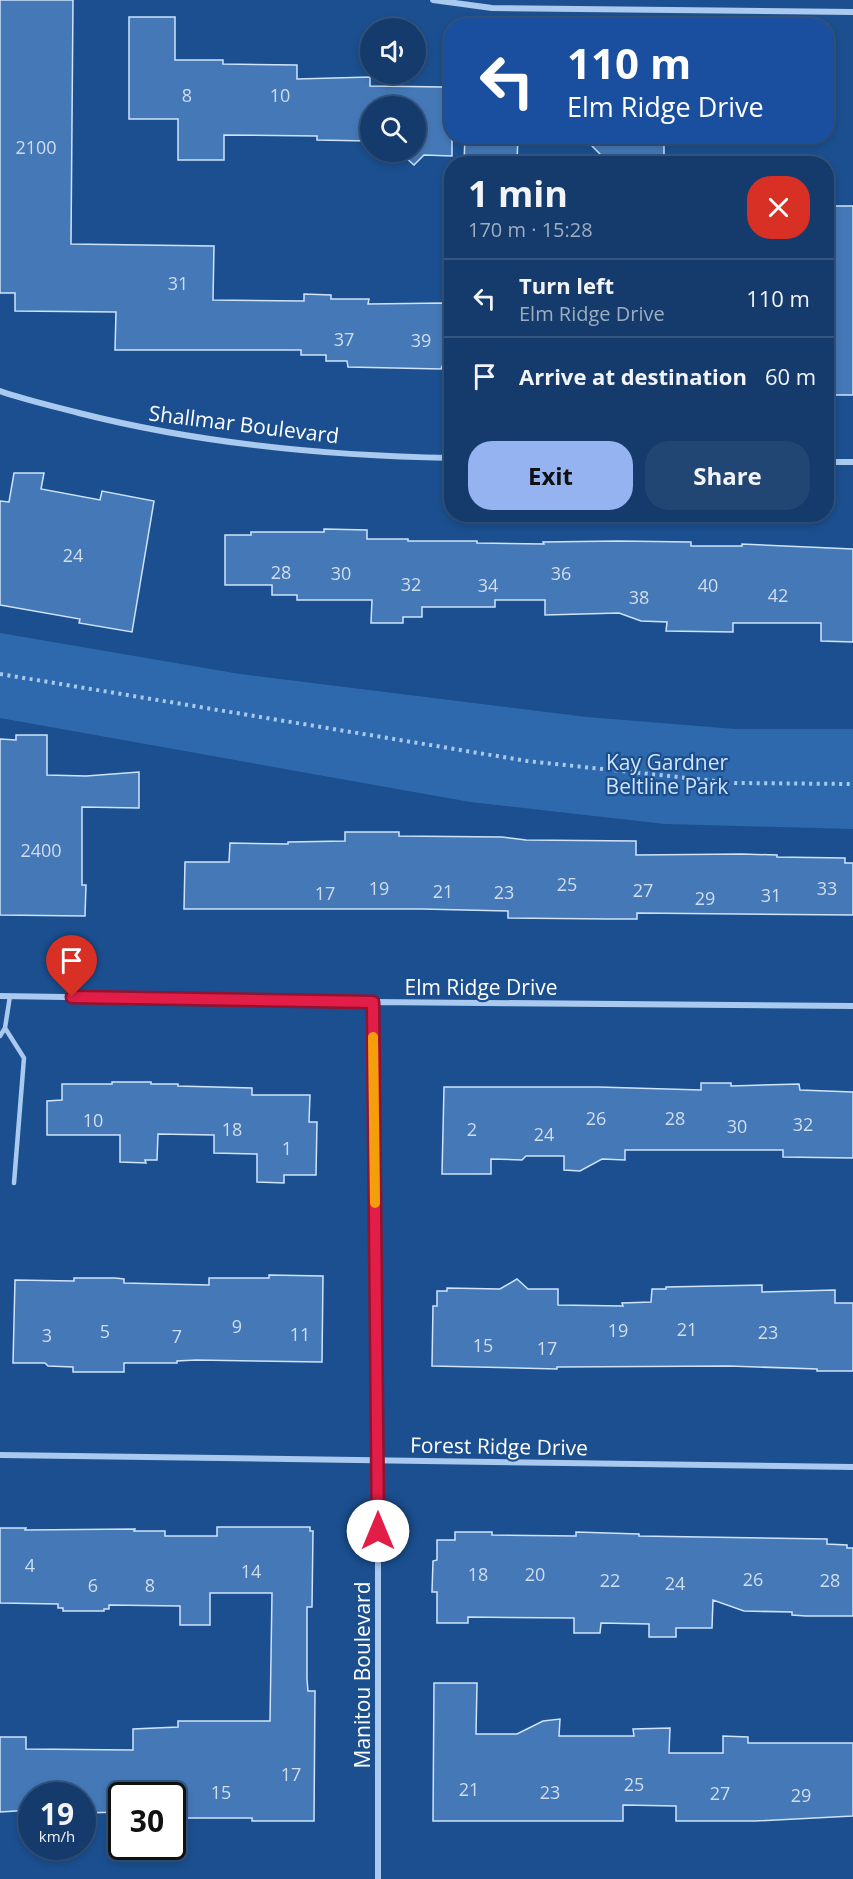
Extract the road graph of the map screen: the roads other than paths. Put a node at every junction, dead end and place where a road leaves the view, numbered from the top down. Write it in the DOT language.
graph roads {
  1 [pos="433,0"];
  2 [pos="853,12"];
  3 [pos="0,391"];
  4 [pos="444,458"];
  5 [pos="834,462"];
  6 [pos="853,462"];
  7 [pos="0,996"];
  8 [pos="10,996"];
  9 [pos="373,1002"];
  10 [pos="853,1006"];
  11 [pos="5,1028"];
  12 [pos="0,1036"];
  13 [pos="14,1183"];
  14 [pos="0,1455"];
  15 [pos="378,1461"];
  16 [pos="853,1467"];
  17 [pos="378,1879"];
  1 -- 2 [label="street"];
  3 -- 4 [label="street, Shallmar Boulevard"];
  5 -- 6 [label="street"];
  7 -- 8 [label="street, Elm Ridge Drive"];
  8 -- 9 [label="street, Elm Ridge Drive"];
  8 -- 11 [label="lane"];
  9 -- 10 [label="street, Elm Ridge Drive"];
  9 -- 15 [label="street, Manitou Boulevard"];
  11 -- 12 [label="lane"];
  11 -- 13 [label="lane"];
  14 -- 15 [label="street, Forest Ridge Drive"];
  15 -- 16 [label="street, Forest Ridge Drive"];
  15 -- 17 [label="street, Manitou Boulevard"];
}
